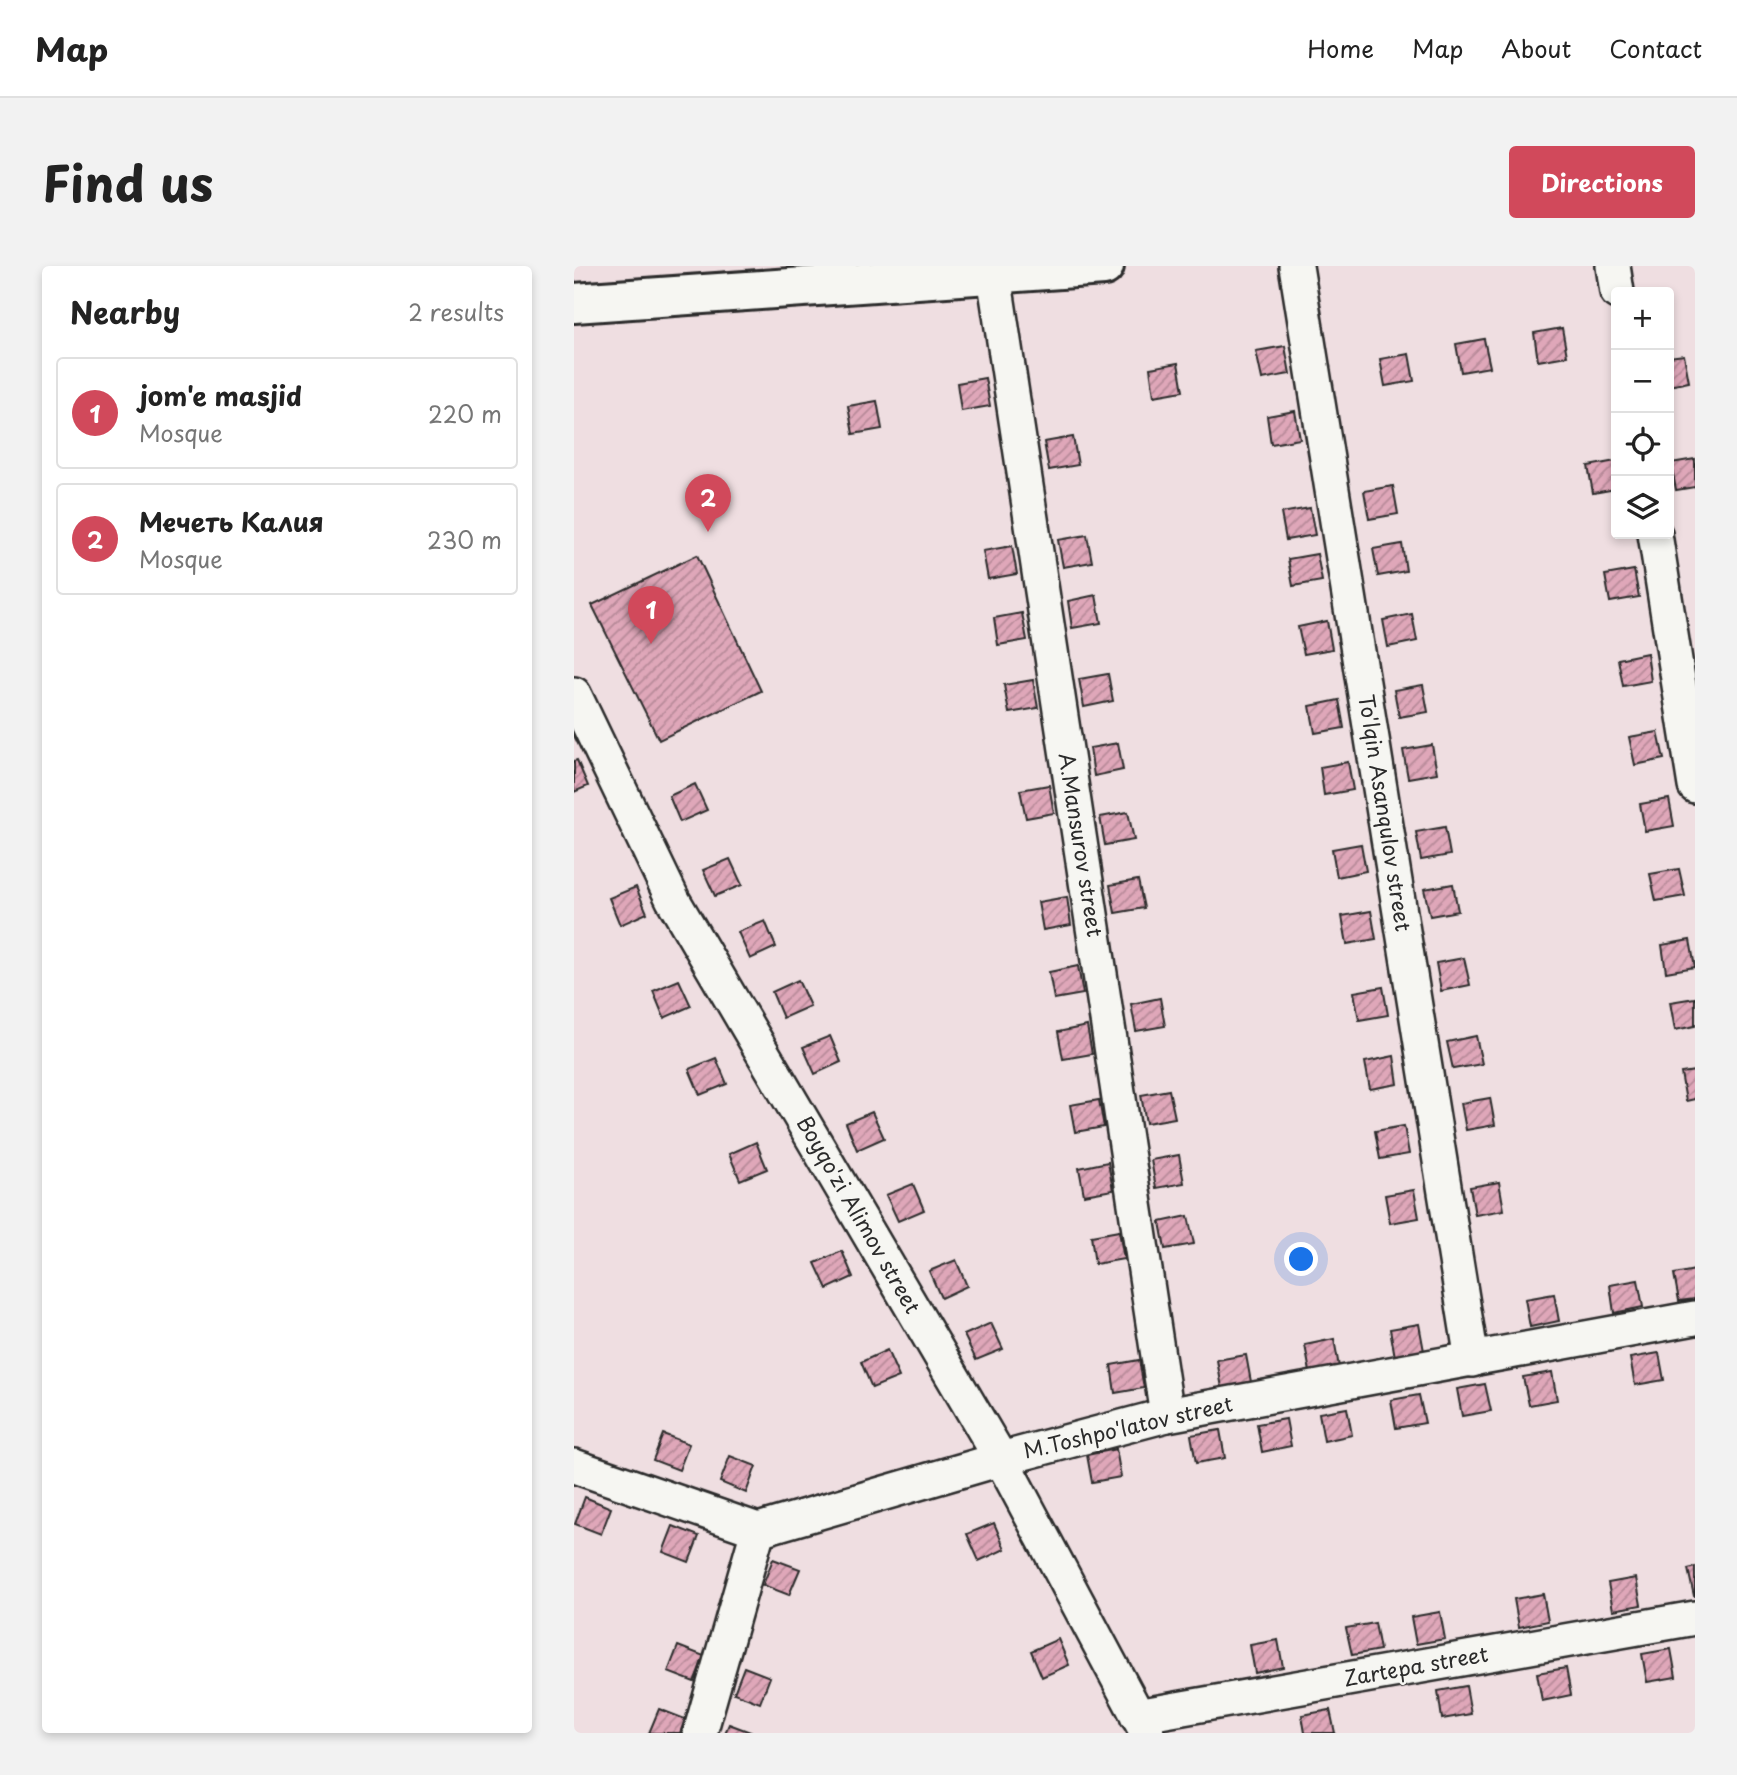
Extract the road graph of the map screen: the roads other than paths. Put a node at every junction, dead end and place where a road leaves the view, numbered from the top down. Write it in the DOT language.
graph roads {
  1 [pos="1104,266"];
  2 [pos="1296,266"];
  3 [pos="1613,266"];
  4 [pos="994,275"];
  5 [pos="1616,287"];
  6 [pos="574,303"];
  7 [pos="1656,539"];
  8 [pos="574,694"];
  9 [pos="1695,786"];
  10 [pos="1695,1318"];
  11 [pos="1472,1360"];
  12 [pos="1167,1415"];
  13 [pos="1001,1459"];
  14 [pos="574,1466"];
  15 [pos="758,1530"];
  16 [pos="1695,1618"];
  17 [pos="1142,1724"];
  18 [pos="700,1733"];
  1 -- 4 [label="main road"];
  2 -- 11 [label="street, To'lqin Asanqulov street"];
  3 -- 5 [label="street"];
  4 -- 6 [label="main road"];
  4 -- 12 [label="street, A.Mansurov street"];
  7 -- 9 [label="street"];
  8 -- 13 [label="street, Boyqo'zi Alimov street"];
  10 -- 11 [label="street, М.Toshpo'latov street"];
  11 -- 12 [label="street, М.Toshpo'latov street"];
  12 -- 13 [label="street, М.Toshpo'latov street"];
  13 -- 15 [label="street, М.Toshpo'latov street"];
  13 -- 17 [label="street, Boyqo'zi Alimov street"];
  14 -- 15 [label="street"];
  15 -- 18 [label="street"];
  16 -- 17 [label="street, Zartepa street"];
}
